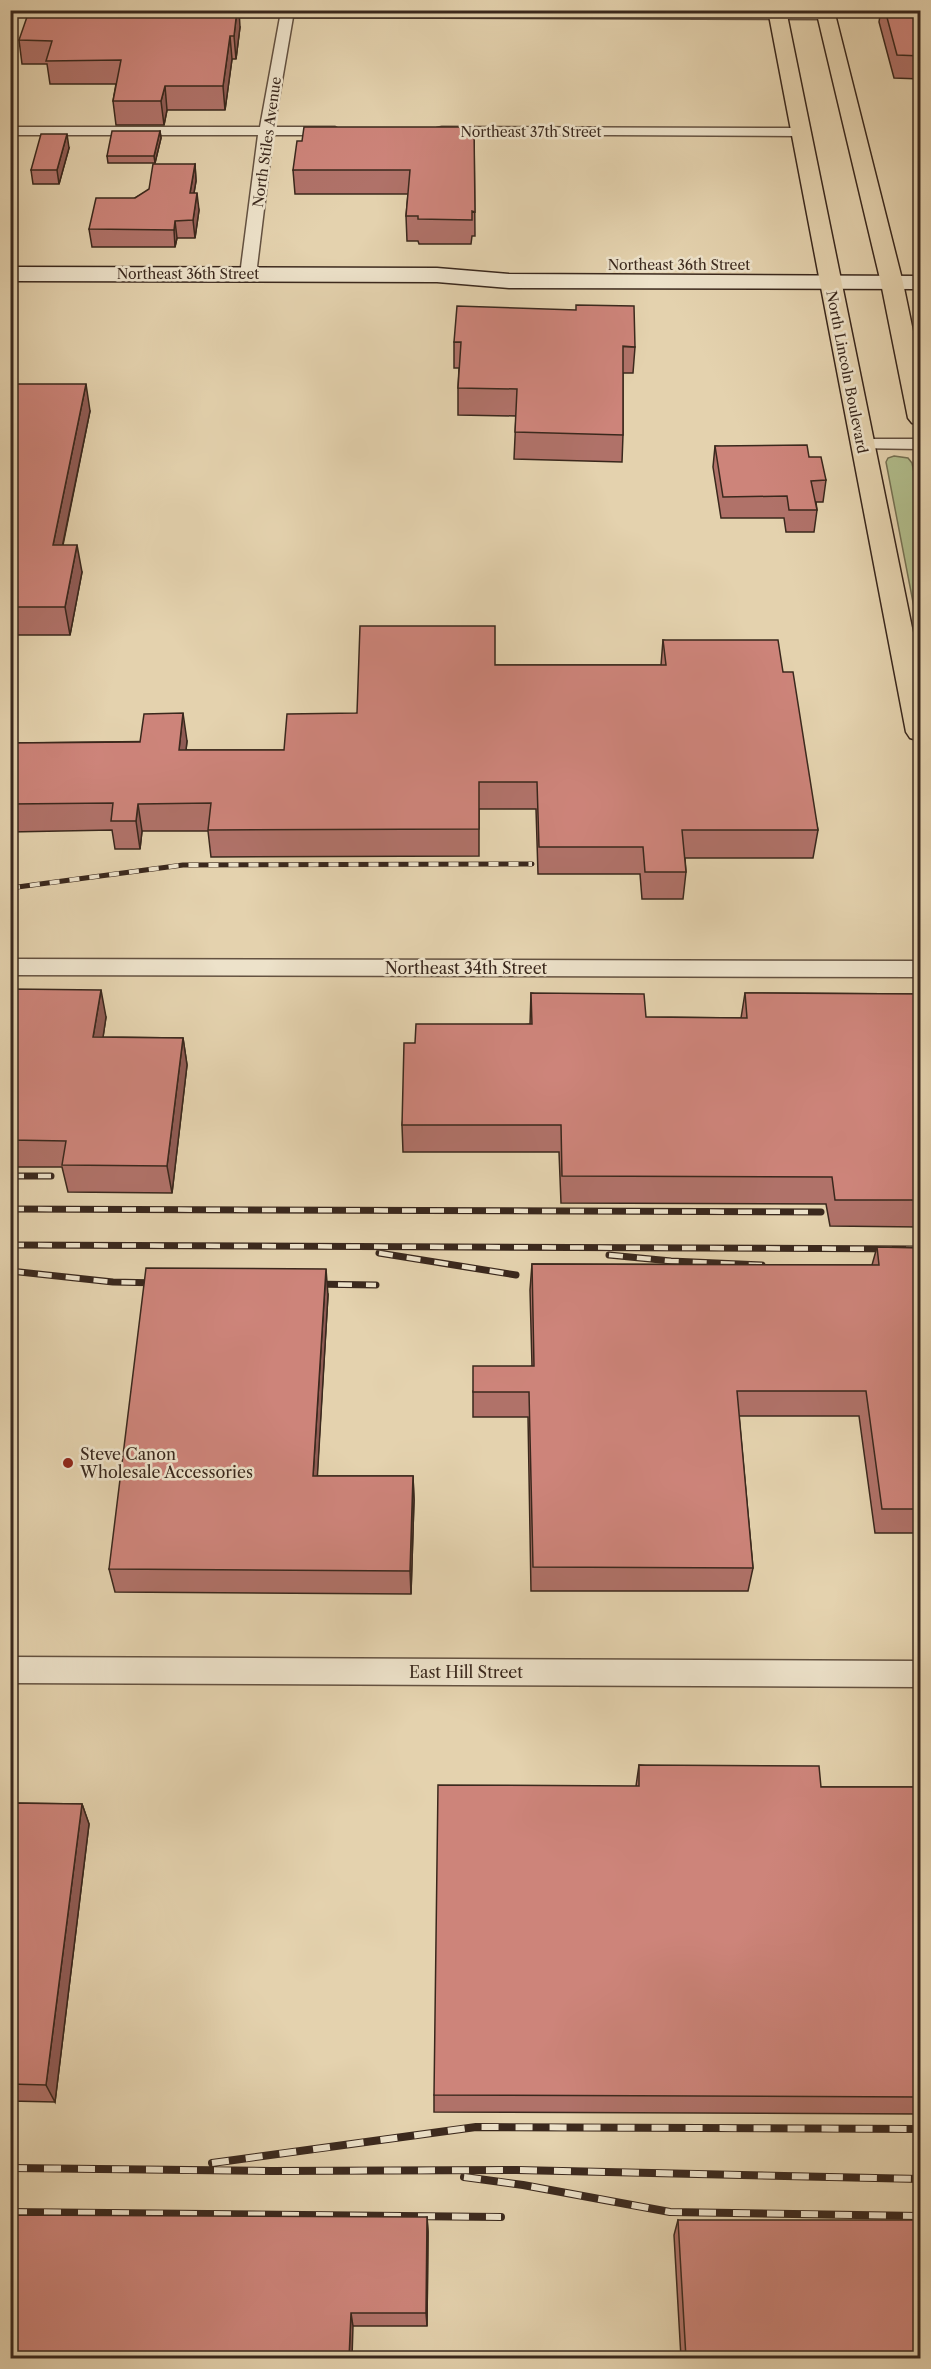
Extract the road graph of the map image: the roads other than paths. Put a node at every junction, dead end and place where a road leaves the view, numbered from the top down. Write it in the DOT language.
graph roads {
  1 [pos="10,12"];
  2 [pos="114,12"];
  3 [pos="287,12"];
  4 [pos="195,13"];
  5 [pos="777,13"];
  6 [pos="826,13"];
  7 [pos="10,131"];
  8 [pos="266,131"];
  9 [pos="350,131"];
  10 [pos="433,131"];
  11 [pos="800,132"];
  12 [pos="921,266"];
  13 [pos="10,274"];
  14 [pos="248,274"];
  15 [pos="827,274"];
  16 [pos="889,275"];
  17 [pos="921,283"];
  18 [pos="921,418"];
  19 [pos="862,444"];
  20 [pos="921,444"];
  21 [pos="912,651"];
  22 [pos="921,732"];
  23 [pos="10,967"];
  24 [pos="921,969"];
  25 [pos="10,1670"];
  26 [pos="921,1674"];
  1 -- 2 [label="street"];
  3 -- 4 [label="street"];
  3 -- 5 [label="street"];
  3 -- 8 [label="street, North Stiles Avenue"];
  5 -- 6 [label="street"];
  5 -- 11 [label="main road, North Lincoln Boulevard"];
  6 -- 16 [label="main road"];
  7 -- 8 [label="street"];
  8 -- 9 [label="street"];
  8 -- 14 [label="street, North Stiles Avenue"];
  10 -- 11 [label="street, Northeast 37th Street"];
  11 -- 15 [label="main road, North Lincoln Boulevard"];
  12 -- 16 [label="main road, Northeast 36th Street"];
  13 -- 14 [label="main road, Northeast 36th Street"];
  14 -- 15 [label="main road, Northeast 36th Street"];
  15 -- 16 [label="main road, Northeast 36th Street"];
  15 -- 19 [label="main road, North Lincoln Boulevard"];
  16 -- 17 [label="main road, Northeast 36th Street"];
  16 -- 18 [label="main road"];
  19 -- 20 [label="street"];
  19 -- 21 [label="main road, North Lincoln Boulevard"];
  21 -- 22 [label="main road, North Lincoln Boulevard"];
  23 -- 24 [label="street, Northeast 34th Street"];
  25 -- 26 [label="street, East Hill Street"];
}
